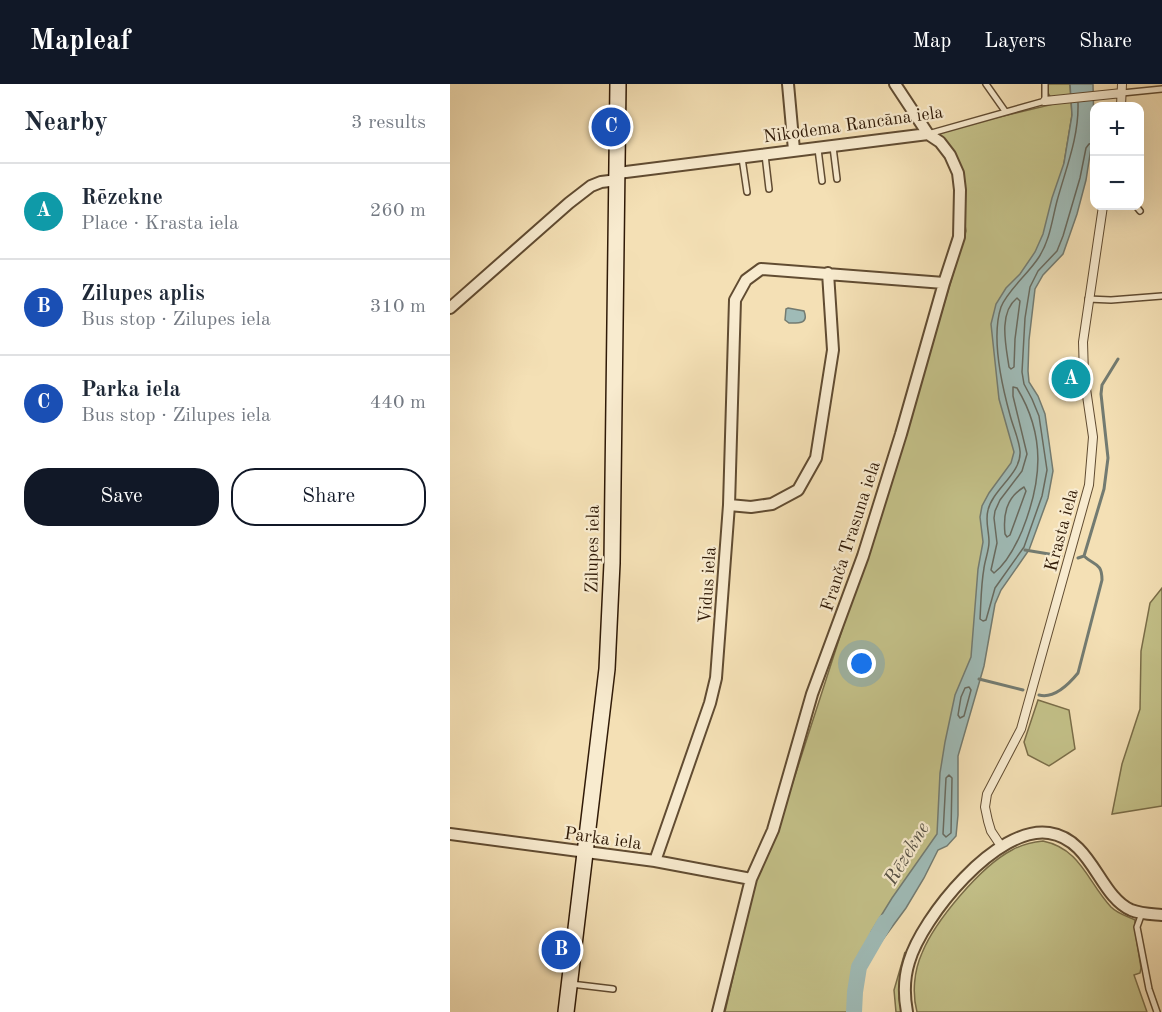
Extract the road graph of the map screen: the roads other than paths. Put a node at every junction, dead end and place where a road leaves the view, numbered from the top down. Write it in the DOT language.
graph roads {
  1 [pos="618,84"];
  2 [pos="788,84"];
  3 [pos="895,84"];
  4 [pos="986,84"];
  5 [pos="1045,84"];
  6 [pos="1122,84"];
  7 [pos="1162,89"];
  8 [pos="1122,93"];
  9 [pos="1045,101"];
  10 [pos="1121,102"];
  11 [pos="1005,111"];
  12 [pos="928,134"];
  13 [pos="832,145"];
  14 [pos="818,147"];
  15 [pos="794,150"];
  16 [pos="765,153"];
  17 [pos="742,156"];
  18 [pos="618,177"];
  19 [pos="837,179"];
  20 [pos="822,181"];
  21 [pos="769,189"];
  22 [pos="747,192"];
  23 [pos="1102,210"];
  24 [pos="828,273"];
  25 [pos="944,283"];
  26 [pos="1162,296"];
  27 [pos="1088,299"];
  28 [pos="450,308"];
  29 [pos="729,506"];
  30 [pos="450,834"];
  31 [pos="1001,846"];
  32 [pos="584,852"];
  33 [pos="655,861"];
  34 [pos="751,879"];
  35 [pos="1143,913"];
  36 [pos="1162,915"];
  37 [pos="569,984"];
  38 [pos="613,989"];
  39 [pos="566,1012"];
  40 [pos="718,1012"];
  41 [pos="907,1012"];
  42 [pos="1157,1012"];
  1 -- 18 [label="main road, Zilupes iela"];
  2 -- 15 [label="street"];
  3 -- 12 [label="street, Franča Trasuna iela"];
  4 -- 11 [label="lane"];
  5 -- 9 [label="lane"];
  6 -- 8 [label="street"];
  7 -- 8 [label="lane, Nikodema Rancāna iela"];
  8 -- 9 [label="street, Nikodema Rancāna iela"];
  8 -- 10 [label="street"];
  9 -- 11 [label="lane, Nikodema Rancāna iela"];
  11 -- 12 [label="lane, Nikodema Rancāna iela"];
  12 -- 13 [label="street, Nikodema Rancāna iela"];
  12 -- 25 [label="street, Franča Trasuna iela"];
  13 -- 14 [label="street, Nikodema Rancāna iela"];
  13 -- 19 [label="lane"];
  14 -- 15 [label="street, Nikodema Rancāna iela"];
  14 -- 20 [label="lane"];
  15 -- 16 [label="street, Nikodema Rancāna iela"];
  16 -- 17 [label="street, Nikodema Rancāna iela"];
  16 -- 21 [label="lane"];
  17 -- 18 [label="street, Nikodema Rancāna iela"];
  17 -- 22 [label="lane"];
  18 -- 28 [label="street"];
  18 -- 32 [label="main road, Zilupes iela"];
  23 -- 27 [label="street, Krasta iela"];
  24 -- 25 [label="street"];
  24 -- 29 [label="street"];
  24 -- 29 [label="street, Vidus iela"];
  25 -- 34 [label="street, Franča Trasuna iela"];
  26 -- 27 [label="lane"];
  27 -- 31 [label="street, Krasta iela"];
  29 -- 33 [label="street, Vidus iela"];
  30 -- 32 [label="street, Parka iela"];
  31 -- 35 [label="street"];
  31 -- 41 [label="street"];
  32 -- 33 [label="street, Parka iela"];
  32 -- 37 [label="main road, Zilupes iela"];
  33 -- 34 [label="street, Parka iela"];
  34 -- 40 [label="street, Franča Trasuna iela"];
  35 -- 36 [label="street"];
  35 -- 42 [label="lane"];
  37 -- 38 [label="lane"];
  37 -- 39 [label="main road, Zilupes iela"];
}
